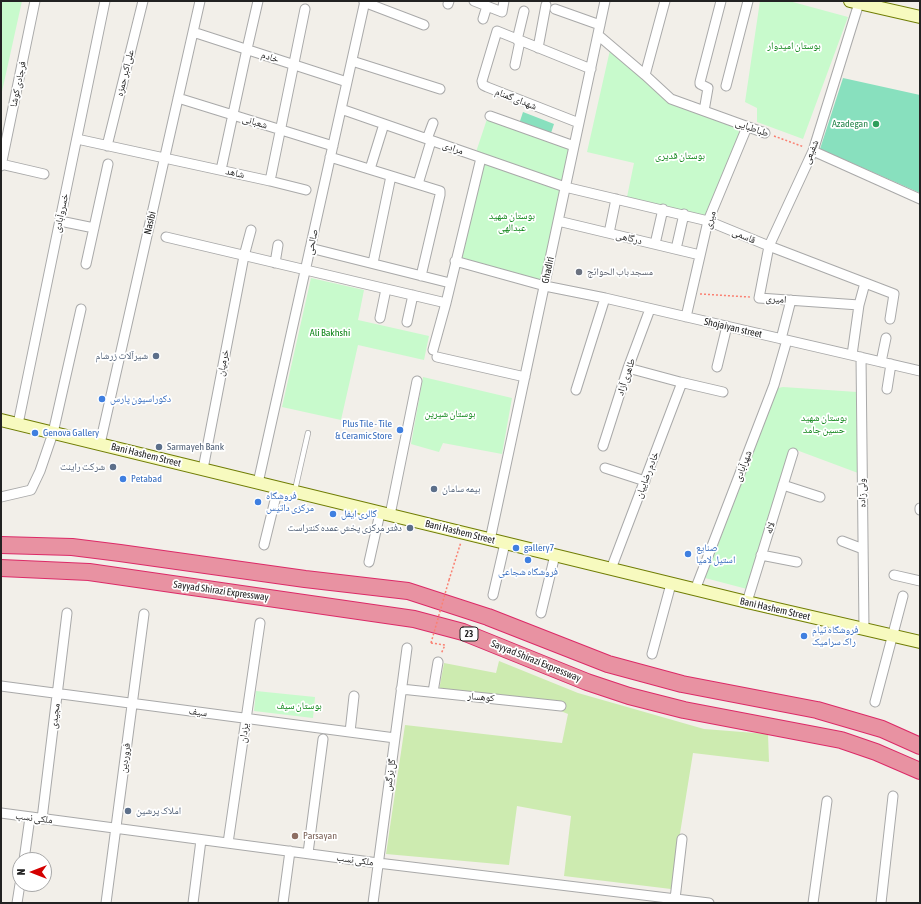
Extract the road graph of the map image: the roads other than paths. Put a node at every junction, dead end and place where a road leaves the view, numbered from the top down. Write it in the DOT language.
graph roads {
  1 [pos="36,1"];
  2 [pos="105,1"];
  3 [pos="143,1"];
  4 [pos="200,1"];
  5 [pos="258,1"];
  6 [pos="504,1"];
  7 [pos="605,1"];
  8 [pos="665,1"];
  9 [pos="721,1"];
  10 [pos="748,1"];
  11 [pos="364,2"];
  12 [pos="854,2"];
  13 [pos="482,3"];
  14 [pos="546,5"];
  15 [pos="305,9"];
  16 [pos="555,9"];
  17 [pos="524,11"];
  18 [pos="920,17"];
  19 [pos="483,19"];
  20 [pos="424,25"];
  21 [pos="600,25"];
  22 [pos="193,32"];
  23 [pos="598,35"];
  24 [pos="518,40"];
  25 [pos="538,48"];
  26 [pos="246,49"];
  27 [pos="352,60"];
  28 [pos="294,65"];
  29 [pos="515,65"];
  30 [pos="591,69"];
  31 [pos="646,75"];
  32 [pos="347,82"];
  33 [pos="726,86"];
  34 [pos="440,89"];
  35 [pos="178,98"];
  36 [pos="341,110"];
  37 [pos="704,111"];
  38 [pos="233,115"];
  39 [pos="490,116"];
  40 [pos="433,123"];
  41 [pos="579,123"];
  42 [pos="384,124"];
  43 [pos="747,127"];
  44 [pos="280,130"];
  45 [pos="765,133"];
  46 [pos="77,139"];
  47 [pos="429,140"];
  48 [pos="107,146"];
  49 [pos="333,146"];
  50 [pos="574,146"];
  51 [pos="813,151"];
  52 [pos="330,157"];
  53 [pos="164,158"];
  54 [pos="481,158"];
  55 [pos="108,164"];
  56 [pos="1,165"];
  57 [pos="370,169"];
  58 [pos="221,170"];
  59 [pos="44,174"];
  60 [pos="391,176"];
  61 [pos="270,181"];
  62 [pos="418,184"];
  63 [pos="566,187"];
  64 [pos="306,190"];
  65 [pos="616,198"];
  66 [pos="920,199"];
  67 [pos="663,209"];
  68 [pos="684,214"];
  69 [pos="60,221"];
  70 [pos="558,221"];
  71 [pos="708,221"];
  72 [pos="94,228"];
  73 [pos="251,230"];
  74 [pos="609,233"];
  75 [pos="166,237"];
  76 [pos="655,244"];
  77 [pos="278,245"];
  78 [pos="769,246"];
  79 [pos="310,248"];
  80 [pos="676,249"];
  81 [pos="700,255"];
  82 [pos="244,256"];
  83 [pos="455,261"];
  84 [pos="275,263"];
  85 [pos="86,264"];
  86 [pos="373,264"];
  87 [pos="305,271"];
  88 [pos="421,276"];
  89 [pos="450,283"];
  90 [pos="865,283"];
  91 [pos="545,286"];
  92 [pos="386,289"];
  93 [pos="413,295"];
  94 [pos="605,298"];
  95 [pos="759,298"];
  96 [pos="791,300"];
  97 [pos="446,303"];
  98 [pos="859,305"];
  99 [pos="81,309"];
  100 [pos="650,309"];
  101 [pos="686,317"];
  102 [pos="380,318"];
  103 [pos="890,319"];
  104 [pos="407,322"];
  105 [pos="727,326"];
  106 [pos="886,338"];
  107 [pos="784,339"];
  108 [pos="857,356"];
  109 [pos="881,362"];
  110 [pos="891,364"];
  111 [pos="717,367"];
  112 [pos="628,368"];
  113 [pos="920,370"];
  114 [pos="525,377"];
  115 [pos="417,381"];
  116 [pos="680,382"];
  117 [pos="887,389"];
  118 [pos="576,390"];
  119 [pos="723,392"];
  120 [pos="1,420"];
  121 [pos="18,424"];
  122 [pos="53,433"];
  123 [pos="308,433"];
  124 [pos="100,444"];
  125 [pos="603,446"];
  126 [pos="793,453"];
  127 [pos="605,468"];
  128 [pos="203,469"];
  129 [pos="645,480"];
  130 [pos="258,483"];
  131 [pos="783,486"];
  132 [pos="278,488"];
  133 [pos="294,492"];
  134 [pos="1,496"];
  135 [pos="820,497"];
  136 [pos="385,514"];
  137 [pos="490,540"];
  138 [pos="842,541"];
  139 [pos="505,543"];
  140 [pos="1,545"];
  141 [pos="264,545"];
  142 [pos="863,549"];
  143 [pos="555,555"];
  144 [pos="761,555"];
  145 [pos="369,562"];
  146 [pos="797,562"];
  147 [pos="1,568"];
  148 [pos="612,569"];
  149 [pos="894,575"];
  150 [pos="920,581"];
  151 [pos="671,584"];
  152 [pos="696,590"];
  153 [pos="493,595"];
  154 [pos="903,596"];
  155 [pos="746,602"];
  156 [pos="68,613"];
  157 [pos="541,613"];
  158 [pos="144,614"];
  159 [pos="260,623"];
  160 [pos="864,629"];
  161 [pos="892,636"];
  162 [pos="920,642"];
  163 [pos="407,648"];
  164 [pos="652,654"];
  165 [pos="438,662"];
  166 [pos="1,686"];
  167 [pos="401,689"];
  168 [pos="434,692"];
  169 [pos="57,693"];
  170 [pos="354,696"];
  171 [pos="875,702"];
  172 [pos="132,703"];
  173 [pos="561,706"];
  174 [pos="246,718"];
  175 [pos="350,732"];
  176 [pos="395,738"];
  177 [pos="323,739"];
  178 [pos="920,746"];
  179 [pos="920,771"];
  180 [pos="893,796"];
  181 [pos="827,800"];
  182 [pos="1,813"];
  183 [pos="30,817"];
  184 [pos="42,819"];
  185 [pos="116,828"];
  186 [pos="682,839"];
  187 [pos="201,840"];
  188 [pos="228,843"];
  189 [pos="290,851"];
  190 [pos="25,852"];
  191 [pos="308,853"];
  192 [pos="378,863"];
  193 [pos="19,892"];
  194 [pos="676,899"];
  195 [pos="17,903"];
  196 [pos="106,903"];
  197 [pos="193,903"];
  198 [pos="283,903"];
  199 [pos="373,903"];
  200 [pos="709,903"];
  201 [pos="813,903"];
  202 [pos="881,903"];
  1 -- 56 [label="street, فرجادی کوشا"];
  2 -- 46 [label="street, خسروآبادی"];
  3 -- 48 [label="street, علی‌اکبر حمزه"];
  4 -- 22 [label="street, Nasibi"];
  5 -- 26 [label="street"];
  6 -- 13 [label="street"];
  7 -- 21 [label="street, Ghadiri"];
  8 -- 31 [label="street"];
  9 -- 37 [label="street"];
  10 -- 33 [label="street"];
  11 -- 20 [label="street"];
  11 -- 27 [label="street, صالحی"];
  12 -- 18 [label="main road"];
  12 -- 51 [label="street, شفیعی"];
  13 -- 19 [label="street"];
  14 -- 25 [label="street"];
  15 -- 28 [label="street"];
  16 -- 21 [label="street"];
  17 -- 24 [label="street"];
  21 -- 23 [label="street, Ghadiri"];
  22 -- 26 [label="street, خادم"];
  22 -- 35 [label="street, Nasibi"];
  23 -- 30 [label="street, Ghadiri"];
  23 -- 31 [label="street, طباطبایی"];
  24 -- 25 [label="street"];
  24 -- 29 [label="street"];
  24 -- 41 [label="street, شهدای گمنام"];
  25 -- 30 [label="street"];
  26 -- 28 [label="street, خادم"];
  26 -- 38 [label="street"];
  27 -- 32 [label="street, صالحی"];
  27 -- 34 [label="street"];
  28 -- 32 [label="street, خادم"];
  28 -- 44 [label="street"];
  30 -- 41 [label="street, Ghadiri"];
  31 -- 37 [label="street, طباطبایی"];
  32 -- 36 [label="street, صالحی"];
  35 -- 38 [label="street, شعبانی"];
  35 -- 53 [label="street, Nasibi"];
  36 -- 42 [label="street, مرادی"];
  36 -- 49 [label="street, صالحی"];
  37 -- 43 [label="street, طباطبایی"];
  38 -- 44 [label="street, شعبانی"];
  38 -- 58 [label="street"];
  39 -- 50 [label="street"];
  40 -- 47 [label="street"];
  41 -- 50 [label="street, Ghadiri"];
  42 -- 47 [label="street, مرادی"];
  42 -- 57 [label="street"];
  43 -- 45 [label="street, طباطبایی"];
  43 -- 71 [label="street, میری"];
  44 -- 49 [label="street, شعبانی"];
  44 -- 61 [label="street"];
  46 -- 48 [label="street, شاهد"];
  46 -- 69 [label="street, خسروآبادی"];
  47 -- 54 [label="street, مرادی"];
  47 -- 62 [label="street"];
  48 -- 53 [label="street, شاهد"];
  49 -- 52 [label="street, صالحی"];
  50 -- 63 [label="street, Ghadiri"];
  51 -- 66 [label="street"];
  51 -- 78 [label="street, شفیعی"];
  52 -- 57 [label="street"];
  52 -- 79 [label="street, صالحی"];
  53 -- 58 [label="street, شاهد"];
  53 -- 124 [label="street, Nasibi"];
  54 -- 63 [label="street, مرادی"];
  54 -- 83 [label="street"];
  55 -- 72 [label="street"];
  56 -- 59 [label="street"];
  57 -- 60 [label="street"];
  58 -- 61 [label="street, شاهد"];
  60 -- 62 [label="street"];
  60 -- 86 [label="street"];
  61 -- 64 [label="street, شاهد"];
  62 -- 88 [label="street"];
  63 -- 65 [label="street, قاسمی"];
  63 -- 70 [label="street, Ghadiri"];
  65 -- 67 [label="street, قاسمی"];
  65 -- 74 [label="street"];
  67 -- 68 [label="street, قاسمی"];
  67 -- 76 [label="street"];
  68 -- 71 [label="street, قاسمی"];
  68 -- 80 [label="street"];
  69 -- 72 [label="street"];
  69 -- 121 [label="street, خسروآبادی"];
  70 -- 74 [label="street, درگاهی"];
  70 -- 91 [label="street, Ghadiri"];
  71 -- 78 [label="street, قاسمی"];
  71 -- 81 [label="street, میری"];
  72 -- 85 [label="street"];
  73 -- 82 [label="street, خرمیان"];
  74 -- 76 [label="street, درگاهی"];
  75 -- 82 [label="street"];
  76 -- 80 [label="street, درگاهی"];
  77 -- 84 [label="street"];
  78 -- 90 [label="street, قاسمی"];
  78 -- 95 [label="street, شفیعی"];
  79 -- 86 [label="street"];
  79 -- 87 [label="street, صالحی"];
  80 -- 81 [label="street, درگاهی"];
  81 -- 101 [label="street, میری"];
  82 -- 84 [label="street"];
  82 -- 128 [label="street, خرمیان"];
  83 -- 89 [label="street"];
  83 -- 91 [label="street, Shojaiyan street"];
  84 -- 87 [label="street"];
  86 -- 88 [label="street"];
  87 -- 92 [label="street"];
  87 -- 130 [label="street, صالحی"];
  88 -- 89 [label="street"];
  89 -- 97 [label="street"];
  90 -- 98 [label="street, ولی زاده"];
  90 -- 103 [label="street, قاسمی"];
  91 -- 94 [label="street, Shojaiyan street"];
  91 -- 114 [label="street, Ghadiri"];
  92 -- 93 [label="street"];
  92 -- 102 [label="street"];
  93 -- 97 [label="street"];
  93 -- 104 [label="street"];
  94 -- 100 [label="street, Shojaiyan street"];
  94 -- 118 [label="street"];
  95 -- 96 [label="street, امیری"];
  96 -- 98 [label="street, امیری"];
  96 -- 107 [label="street, شهرآبادی"];
  97 -- 114 [label="street"];
  98 -- 108 [label="street, ولی زاده"];
  99 -- 122 [label="street"];
  100 -- 101 [label="street, Shojaiyan street"];
  100 -- 112 [label="street, طاهری آزاد"];
  101 -- 105 [label="street, Shojaiyan street"];
  105 -- 107 [label="street, Shojaiyan street"];
  105 -- 111 [label="street"];
  106 -- 109 [label="street"];
  107 -- 108 [label="street, Shojaiyan street"];
  107 -- 152 [label="street, شهرآبادی"];
  108 -- 109 [label="street, Shojaiyan street"];
  108 -- 142 [label="street, ولی زاده"];
  109 -- 110 [label="street, Shojaiyan street"];
  110 -- 113 [label="street, Shojaiyan street"];
  110 -- 117 [label="street"];
  112 -- 116 [label="street"];
  112 -- 125 [label="street, طاهری آزاد"];
  114 -- 137 [label="street, Ghadiri"];
  115 -- 136 [label="street"];
  116 -- 119 [label="street"];
  116 -- 129 [label="street, خادم رضاییان"];
  120 -- 121 [label="main road, Bani Hashem Street"];
  121 -- 122 [label="main road, Bani Hashem Street"];
  122 -- 124 [label="main road, Bani Hashem Street"];
  122 -- 134 [label="street"];
  123 -- 133 [label="lane"];
  124 -- 128 [label="main road, Bani Hashem Street"];
  126 -- 131 [label="street, لاله"];
  127 -- 129 [label="street"];
  128 -- 130 [label="main road, Bani Hashem Street"];
  129 -- 148 [label="street, خادم رضاییان"];
  130 -- 132 [label="main road, Bani Hashem Street"];
  131 -- 135 [label="street"];
  131 -- 144 [label="street, لاله"];
  132 -- 133 [label="main road, Bani Hashem Street"];
  132 -- 141 [label="street"];
  133 -- 136 [label="main road, Bani Hashem Street"];
  136 -- 137 [label="main road, Bani Hashem Street"];
  136 -- 145 [label="street"];
  137 -- 139 [label="main road, Bani Hashem Street"];
  138 -- 142 [label="street"];
  139 -- 143 [label="main road, Bani Hashem Street"];
  139 -- 153 [label="street"];
  140 -- 178 [label="highway, 23"];
  142 -- 160 [label="street, ولی زاده"];
  143 -- 148 [label="main road, Bani Hashem Street"];
  143 -- 157 [label="street"];
  144 -- 146 [label="street"];
  144 -- 155 [label="street, لاله"];
  147 -- 179 [label="highway, Sayyad Shirazi Expressway / 23"];
  148 -- 151 [label="main road, Bani Hashem Street"];
  149 -- 150 [label="street"];
  151 -- 152 [label="main road, Bani Hashem Street"];
  151 -- 164 [label="street"];
  152 -- 155 [label="main road, Bani Hashem Street"];
  154 -- 161 [label="street"];
  155 -- 160 [label="main road, Bani Hashem Street"];
  156 -- 169 [label="street, مجیدی"];
  158 -- 172 [label="street, فروردین"];
  159 -- 174 [label="street, یزدان"];
  160 -- 161 [label="main road, Bani Hashem Street"];
  161 -- 162 [label="main road, Bani Hashem Street"];
  161 -- 171 [label="street"];
  163 -- 167 [label="street, گل نرگس"];
  165 -- 168 [label="street"];
  166 -- 169 [label="street, سیف"];
  167 -- 168 [label="street, کوهسار"];
  167 -- 176 [label="street, گل نرگس"];
  168 -- 173 [label="street, کوهسار"];
  169 -- 172 [label="street, سیف"];
  169 -- 184 [label="street, مجیدی"];
  170 -- 175 [label="street"];
  172 -- 174 [label="street, سیف"];
  172 -- 185 [label="street, فروردین"];
  174 -- 175 [label="street, سیف"];
  174 -- 188 [label="street, یزدان"];
  175 -- 176 [label="street, سیف"];
  176 -- 192 [label="street, گل نرگس"];
  177 -- 191 [label="street"];
  180 -- 202 [label="street"];
  181 -- 201 [label="street"];
  182 -- 183 [label="street, ملکی نسب"];
  183 -- 184 [label="street, ملکی نسب"];
  183 -- 190 [label="street"];
  184 -- 185 [label="street, ملکی نسب"];
  185 -- 187 [label="street, ملکی نسب"];
  185 -- 196 [label="street, فروردین"];
  186 -- 194 [label="street"];
  187 -- 188 [label="street, ملکی نسب"];
  187 -- 197 [label="street"];
  188 -- 189 [label="street, ملکی نسب"];
  189 -- 191 [label="street, ملکی نسب"];
  189 -- 198 [label="street"];
  191 -- 192 [label="street, ملکی نسب"];
  192 -- 194 [label="street, ملکی نسب"];
  192 -- 199 [label="street, گل نرگس"];
  193 -- 195 [label="street"];
  194 -- 200 [label="street, ملکی نسب"];
}
